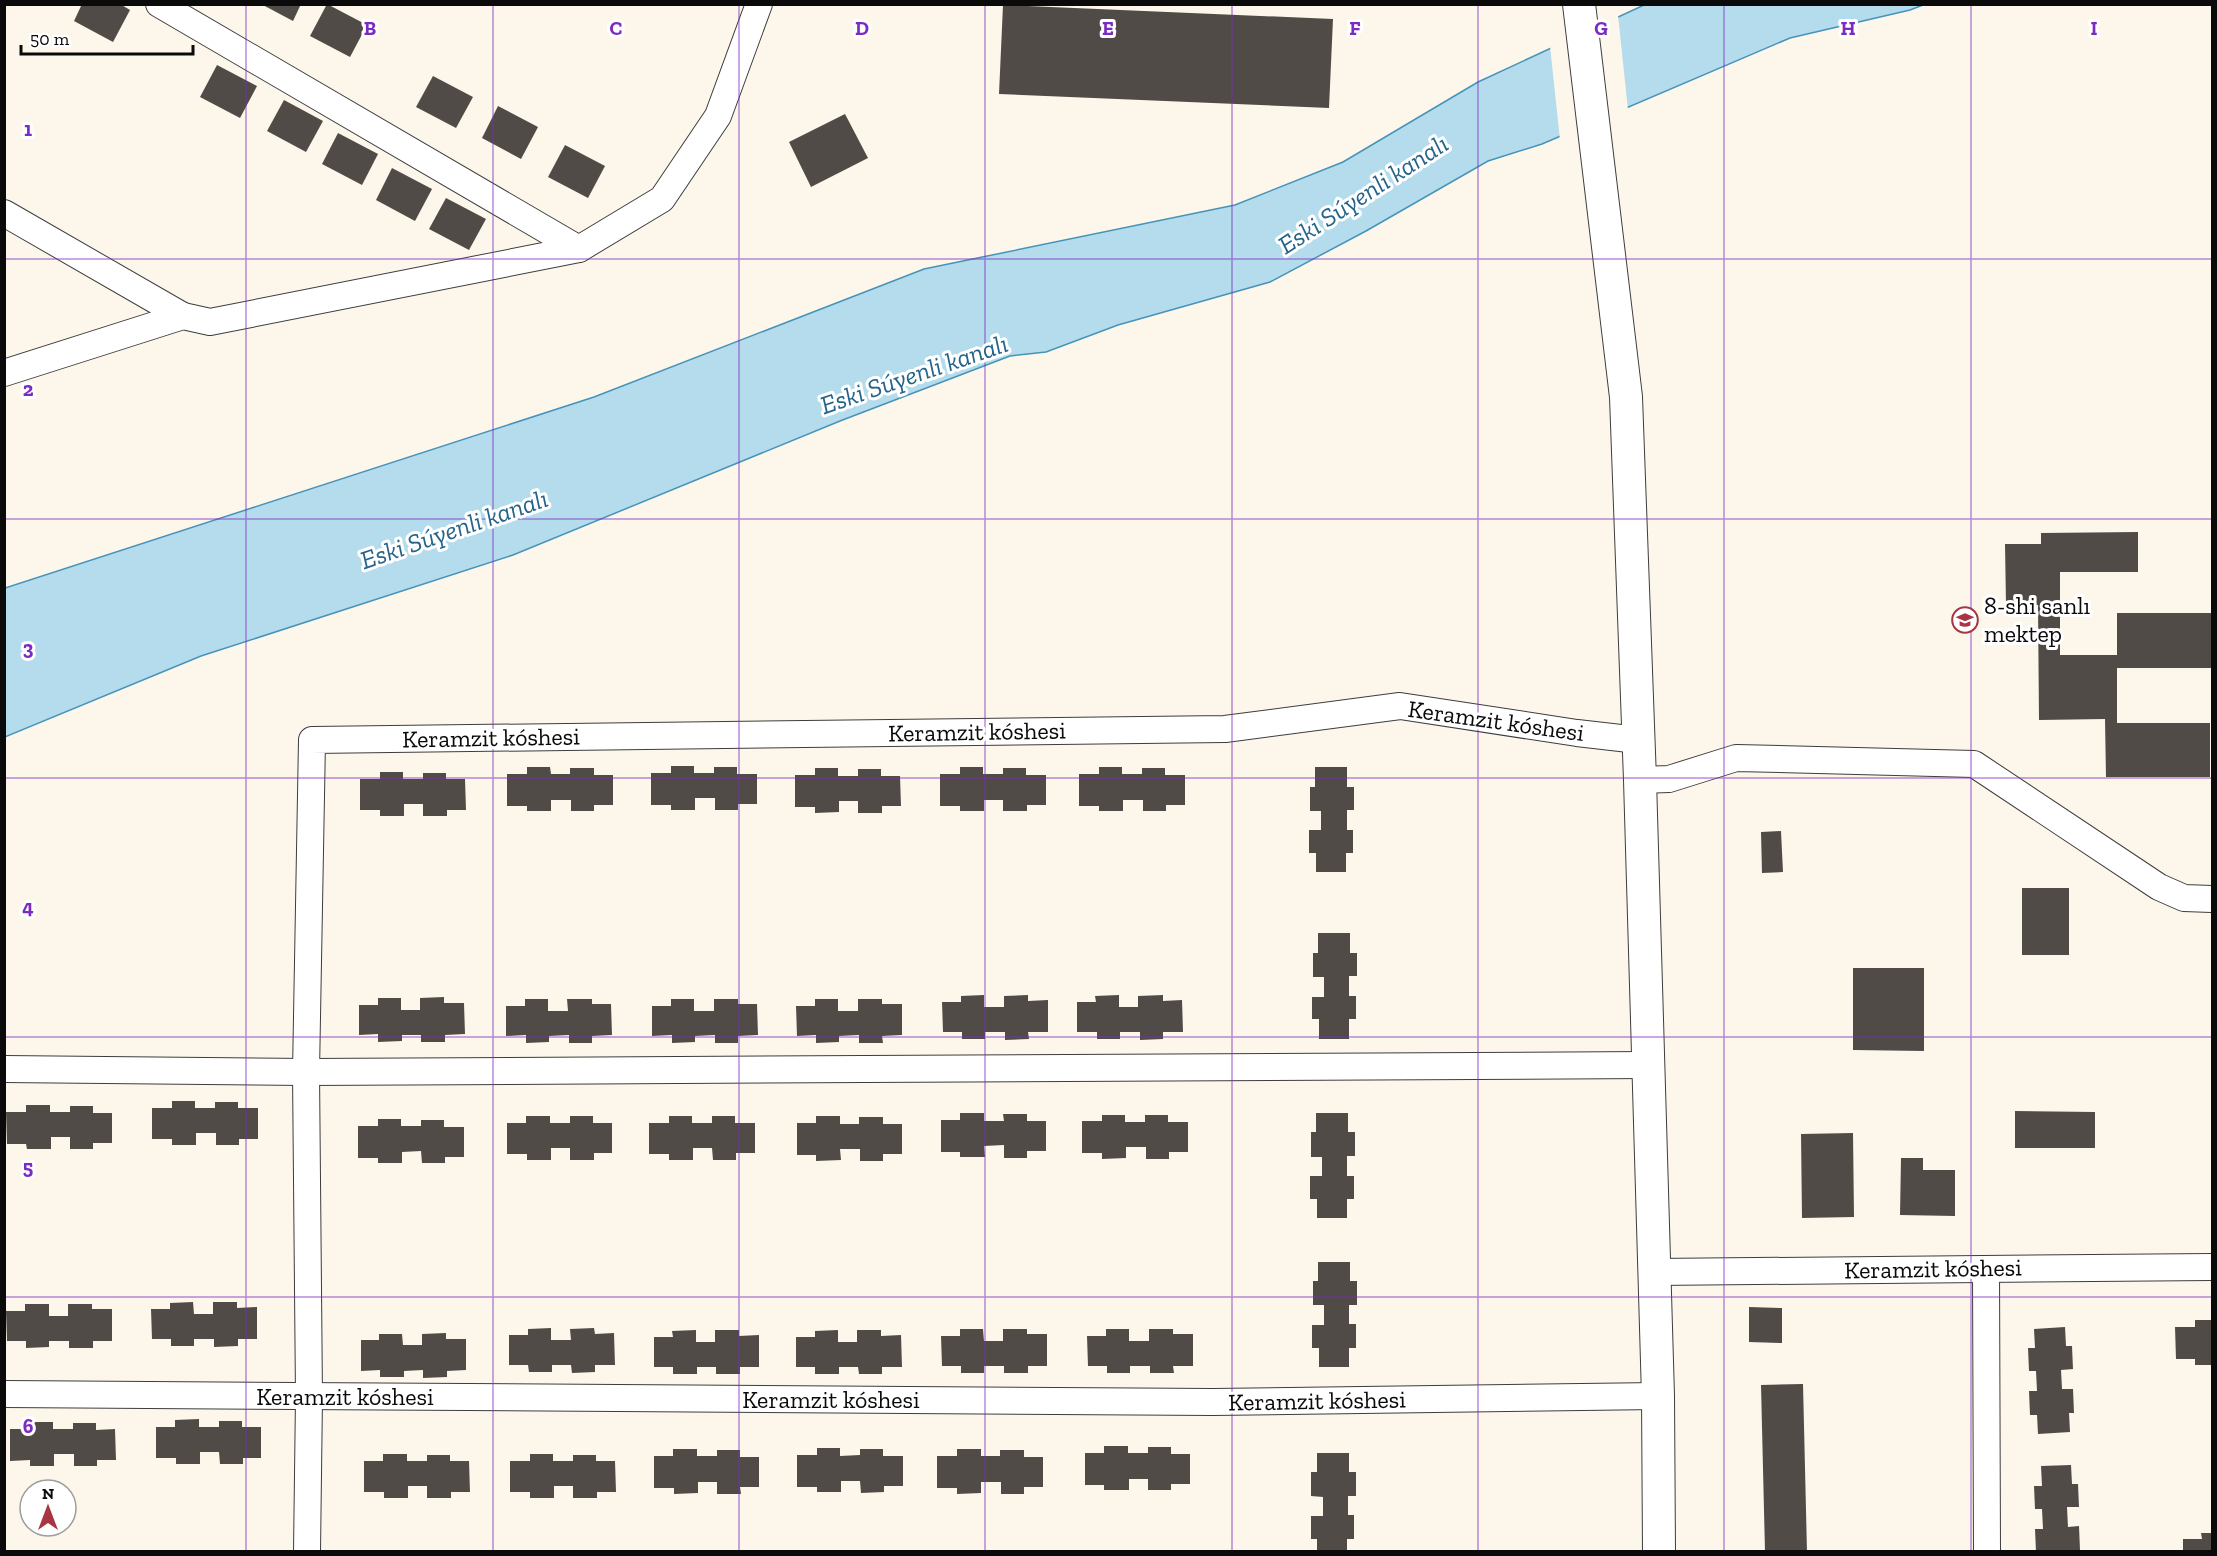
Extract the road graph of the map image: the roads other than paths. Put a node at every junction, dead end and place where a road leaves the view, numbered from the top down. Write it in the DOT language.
graph roads {
  1 [pos="159,4"];
  2 [pos="1579,4"];
  3 [pos="751,8"];
  4 [pos="4,213"];
  5 [pos="579,249"];
  6 [pos="183,316"];
  7 [pos="4,373"];
  8 [pos="1638,740"];
  9 [pos="1640,780"];
  10 [pos="2212,899"];
  11 [pos="1648,1065"];
  12 [pos="4,1069"];
  13 [pos="306,1072"];
  14 [pos="2212,1267"];
  15 [pos="1986,1269"];
  16 [pos="1654,1272"];
  17 [pos="4,1394"];
  18 [pos="1658,1396"];
  19 [pos="309,1397"];
  20 [pos="307,1551"];
  21 [pos="1659,1551"];
  22 [pos="1987,1551"];
  1 -- 5 [label="street"];
  2 -- 8 [label="street"];
  3 -- 5 [label="street"];
  4 -- 6 [label="street"];
  5 -- 6 [label="street"];
  6 -- 7 [label="street"];
  8 -- 9 [label="street"];
  8 -- 13 [label="street, Keramzit kóshesi"];
  9 -- 10 [label="street"];
  9 -- 11 [label="street"];
  11 -- 13 [label="street"];
  11 -- 16 [label="street"];
  12 -- 13 [label="street"];
  13 -- 19 [label="street"];
  14 -- 15 [label="street, Keramzit kóshesi"];
  15 -- 16 [label="street, Keramzit kóshesi"];
  15 -- 22 [label="street"];
  16 -- 18 [label="street"];
  17 -- 19 [label="street, Keramzit kóshesi"];
  18 -- 19 [label="street, Keramzit kóshesi"];
  18 -- 21 [label="street"];
  19 -- 20 [label="street"];
}
